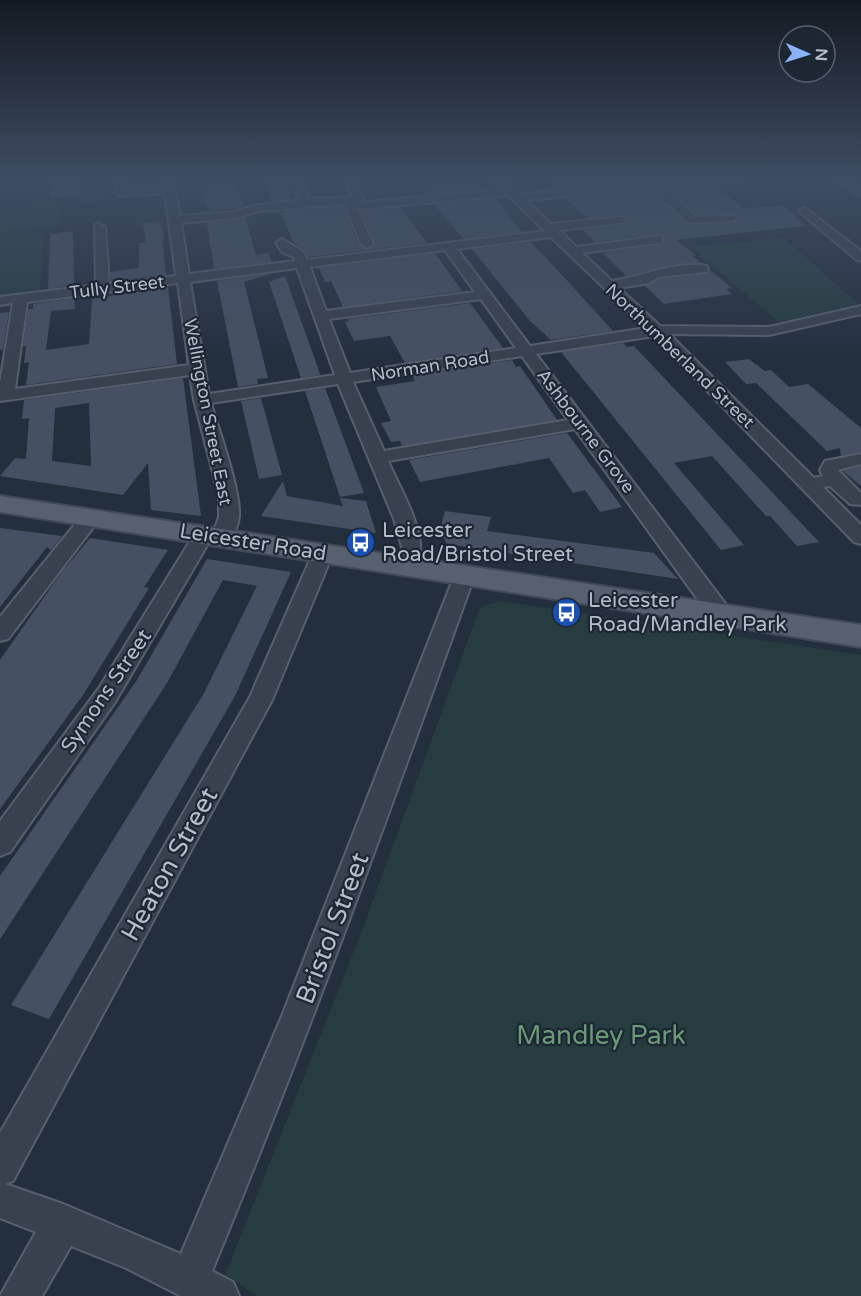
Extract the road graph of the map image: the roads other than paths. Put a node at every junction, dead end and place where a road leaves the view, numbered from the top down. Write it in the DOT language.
graph roads {
  1 [pos="100,238"];
  2 [pos="177,238"];
  3 [pos="365,238"];
  4 [pos="504,238"];
  5 [pos="560,238"];
  6 [pos="838,238"];
  7 [pos="658,239"];
  8 [pos="282,243"];
  9 [pos="367,244"];
  10 [pos="449,247"];
  11 [pos="573,251"];
  12 [pos="861,257"];
  13 [pos="302,265"];
  14 [pos="702,269"];
  15 [pos="183,279"];
  16 [pos="608,286"];
  17 [pos="103,289"];
  18 [pos="484,295"];
  19 [pos="21,299"];
  20 [pos="0,301"];
  21 [pos="861,310"];
  22 [pos="321,316"];
  23 [pos="657,331"];
  24 [pos="526,351"];
  25 [pos="197,369"];
  26 [pos="344,379"];
  27 [pos="3,396"];
  28 [pos="202,400"];
  29 [pos="579,423"];
  30 [pos="379,457"];
  31 [pos="861,459"];
  32 [pos="834,479"];
  33 [pos="810,485"];
  34 [pos="857,500"];
  35 [pos="0,504"];
  36 [pos="91,517"];
  37 [pos="213,537"];
  38 [pos="861,537"];
  39 [pos="323,553"];
  40 [pos="408,565"];
  41 [pos="465,574"];
  42 [pos="722,616"];
  43 [pos="0,633"];
  44 [pos="861,636"];
  45 [pos="0,843"];
  46 [pos="0,1168"];
  47 [pos="0,1200"];
  48 [pos="63,1223"];
  49 [pos="205,1287"];
  50 [pos="20,1296"];
  1 -- 17 [label="street"];
  2 -- 15 [label="street, Wellington Street East"];
  3 -- 9 [label="street"];
  4 -- 10 [label="street, Tully Street"];
  5 -- 11 [label="street, Northumberland Street"];
  6 -- 12 [label="street"];
  7 -- 11 [label="street"];
  8 -- 13 [label="street"];
  10 -- 13 [label="street, Tully Street"];
  10 -- 18 [label="street, Ashbourne Grove"];
  11 -- 16 [label="street, Northumberland Street"];
  13 -- 15 [label="street, Tully Street"];
  13 -- 22 [label="street"];
  14 -- 16 [label="street"];
  15 -- 17 [label="street, Tully Street"];
  15 -- 25 [label="street, Wellington Street East"];
  16 -- 23 [label="street, Northumberland Street"];
  17 -- 19 [label="street, Tully Street"];
  18 -- 22 [label="street"];
  18 -- 24 [label="street, Ashbourne Grove"];
  19 -- 20 [label="street, Tully Street"];
  19 -- 27 [label="street"];
  21 -- 23 [label="street, Norman Road"];
  22 -- 26 [label="street"];
  23 -- 24 [label="street, Norman Road"];
  23 -- 33 [label="street, Northumberland Street"];
  24 -- 26 [label="street, Norman Road"];
  24 -- 29 [label="street, Ashbourne Grove"];
  25 -- 27 [label="street"];
  25 -- 28 [label="street, Wellington Street East"];
  26 -- 28 [label="street, Norman Road"];
  26 -- 30 [label="street"];
  28 -- 37 [label="street, Wellington Street East"];
  29 -- 30 [label="street"];
  29 -- 42 [label="street, Ashbourne Grove"];
  30 -- 40 [label="street"];
  31 -- 32 [label="street"];
  32 -- 33 [label="street"];
  32 -- 34 [label="street"];
  33 -- 38 [label="street, Northumberland Street"];
  35 -- 36 [label="main road, Leicester Road"];
  36 -- 37 [label="main road, Leicester Road"];
  36 -- 43 [label="street"];
  37 -- 39 [label="main road, Leicester Road"];
  37 -- 45 [label="street, Symons Street"];
  39 -- 40 [label="main road, Leicester Road"];
  39 -- 46 [label="street, Heaton Street"];
  40 -- 41 [label="main road, Leicester Road"];
  41 -- 42 [label="main road, Leicester Road"];
  41 -- 49 [label="street, Bristol Street"];
  42 -- 44 [label="main road, Leicester Road"];
  47 -- 48 [label="street"];
  48 -- 49 [label="street"];
  48 -- 50 [label="street"];
}
